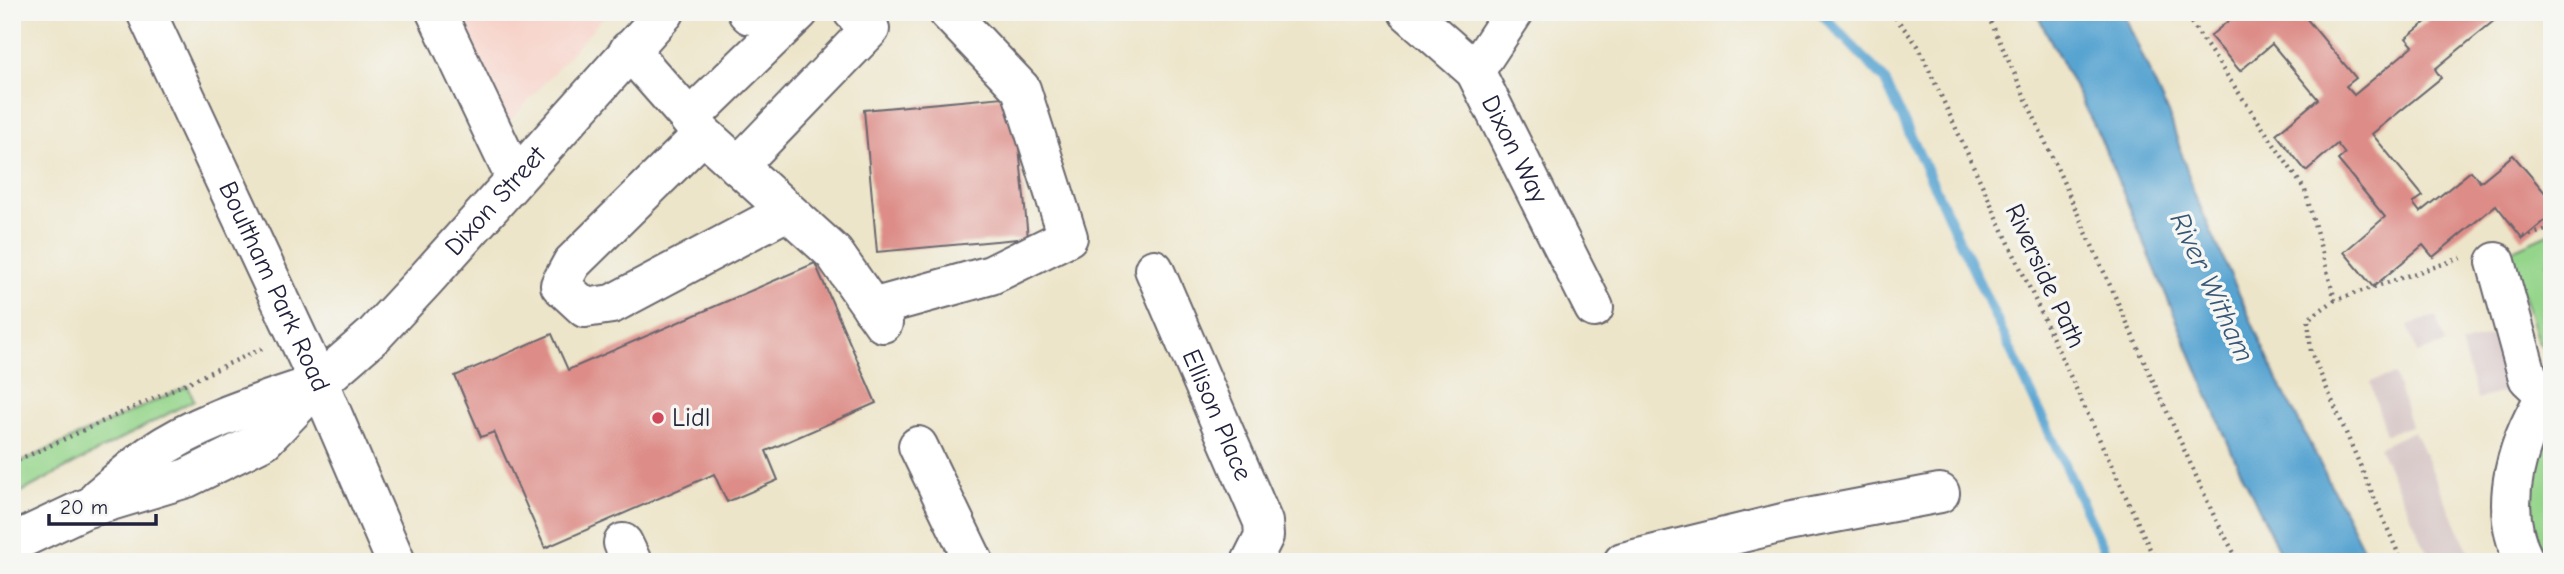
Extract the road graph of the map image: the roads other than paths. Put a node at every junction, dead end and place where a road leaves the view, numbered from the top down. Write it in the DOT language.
graph roads {
  1 [pos="146,12"];
  2 [pos="436,12"];
  3 [pos="665,12"];
  4 [pos="799,12"];
  5 [pos="853,12"];
  6 [pos="948,12"];
  7 [pos="1408,12"];
  8 [pos="1514,12"];
  9 [pos="629,50"];
  10 [pos="1475,71"];
  11 [pos="696,126"];
  12 [pos="738,166"];
  13 [pos="515,178"];
  14 [pos="787,211"];
  15 [pos="2491,253"];
  16 [pos="1154,269"];
  17 [pos="1594,308"];
  18 [pos="319,383"];
  19 [pos="2549,391"];
  20 [pos="918,446"];
  21 [pos="1940,493"];
  22 [pos="12,543"];
  23 [pos="1703,553"];
  24 [pos="1633,559"];
  25 [pos="396,562"];
  26 [pos="974,562"];
  27 [pos="1251,562"];
  28 [pos="2525,562"];
  1 -- 18 [label="street, Boultham Park Road"];
  2 -- 13 [label="street"];
  3 -- 9 [label="street, Dixon Street"];
  4 -- 11 [label="street"];
  5 -- 12 [label="street"];
  6 -- 14 [label="street"];
  7 -- 10 [label="street, Dixon Way"];
  8 -- 10 [label="street"];
  9 -- 11 [label="street"];
  9 -- 13 [label="street, Dixon Street"];
  10 -- 17 [label="street, Dixon Way"];
  11 -- 12 [label="street"];
  11 -- 14 [label="street"];
  12 -- 14 [label="street"];
  13 -- 18 [label="street, Dixon Street"];
  15 -- 19 [label="street"];
  16 -- 27 [label="street, Ellison Place"];
  18 -- 22 [label="street, Dixon Street"];
  18 -- 25 [label="street, Boultham Park Road"];
  19 -- 28 [label="street"];
  20 -- 26 [label="street"];
  21 -- 23 [label="street"];
  23 -- 24 [label="street"];
}
